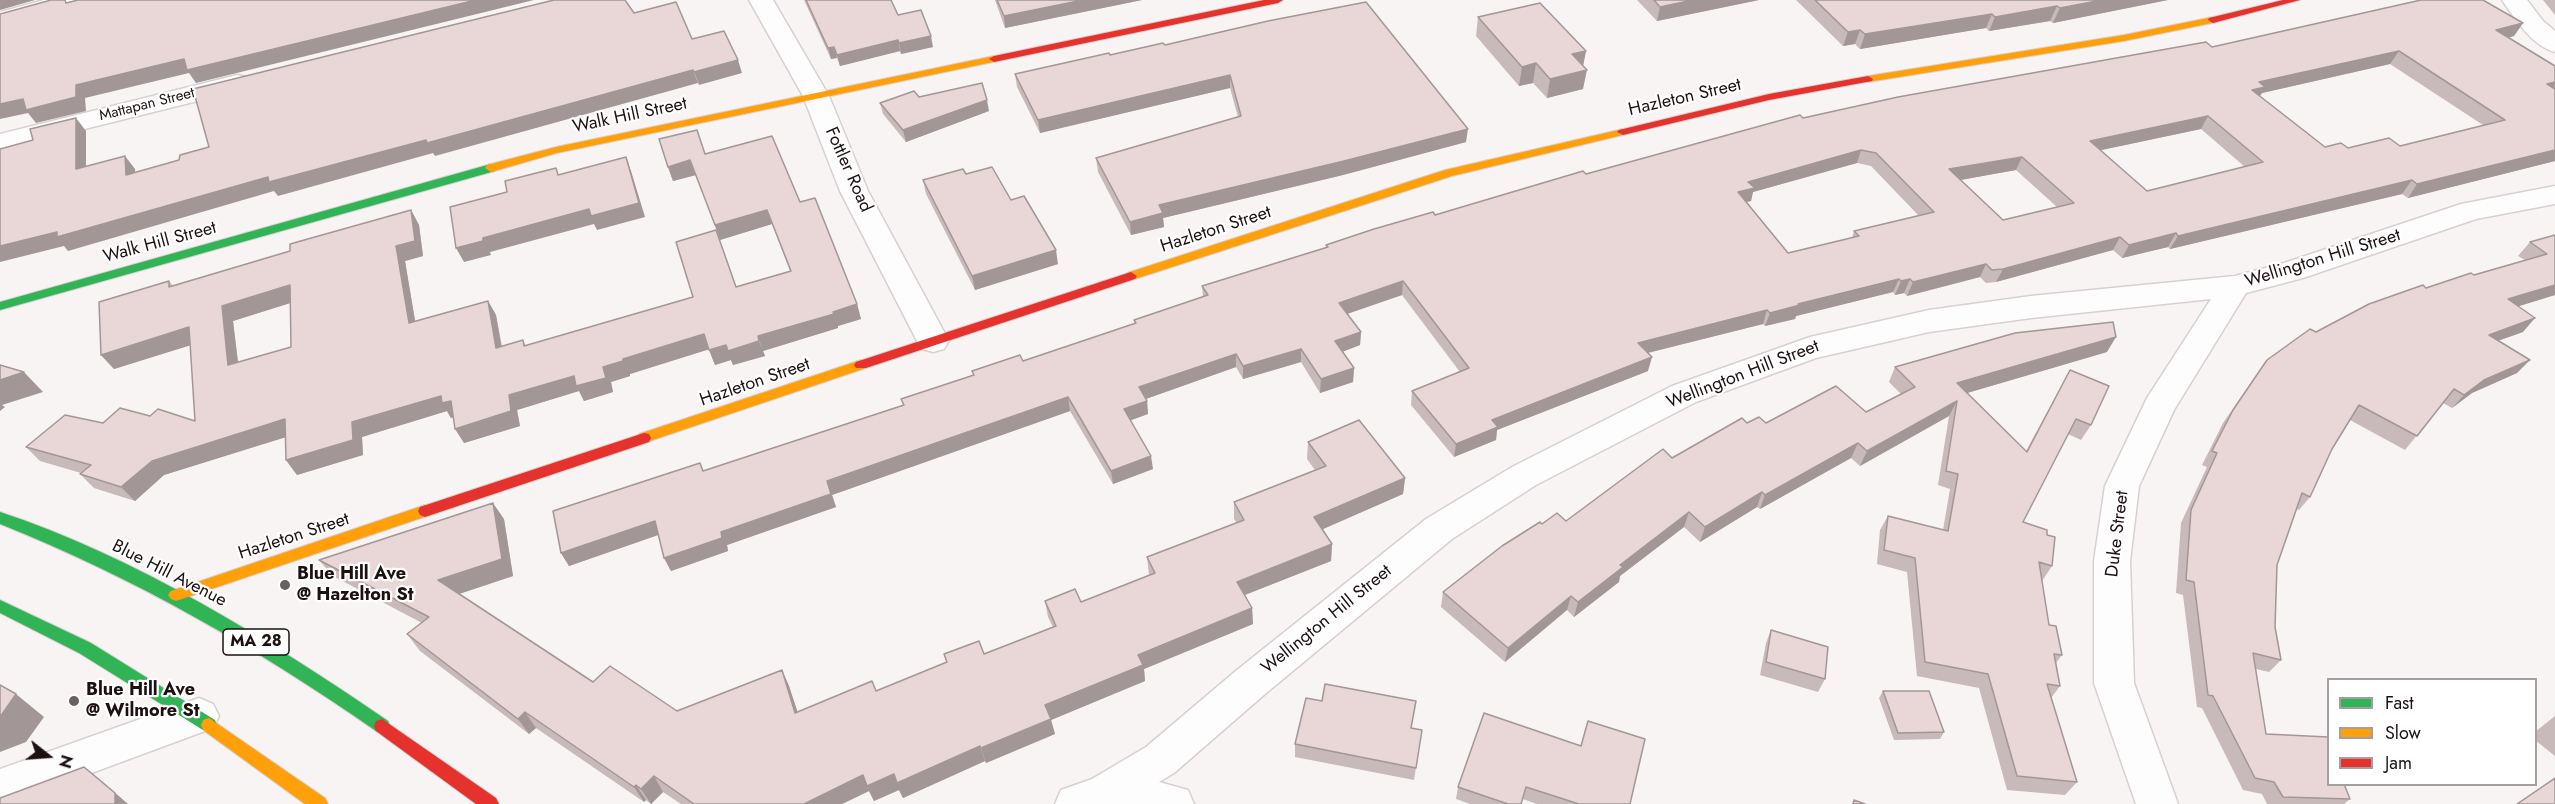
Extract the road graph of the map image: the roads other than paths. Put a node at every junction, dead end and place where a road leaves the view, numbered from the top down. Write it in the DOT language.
graph roads {
  1 [pos="71,0"];
  2 [pos="761,0"];
  3 [pos="1278,0"];
  4 [pos="2295,0"];
  5 [pos="2514,0"];
  6 [pos="0,20"];
  7 [pos="2555,44"];
  8 [pos="265,76"];
  9 [pos="816,96"];
  10 [pos="0,142"];
  11 [pos="2555,195"];
  12 [pos="2235,286"];
  13 [pos="0,306"];
  14 [pos="933,341"];
  15 [pos="0,518"];
  16 [pos="176,595"];
  17 [pos="0,606"];
  18 [pos="199,716"];
  19 [pos="0,788"];
  20 [pos="1092,798"];
  21 [pos="319,804"];
  22 [pos="490,804"];
  23 [pos="1173,804"];
  24 [pos="2157,804"];
  1 -- 6 [label="street"];
  2 -- 9 [label="street, Fottler Road"];
  3 -- 9 [label="main road, Walk Hill Street"];
  4 -- 14 [label="main road, Hazleton Street"];
  5 -- 7 [label="street"];
  8 -- 10 [label="street, Mattapan Street"];
  9 -- 13 [label="main road, Walk Hill Street"];
  9 -- 14 [label="street, Fottler Road"];
  11 -- 12 [label="street, Wellington Hill Street"];
  12 -- 20 [label="street, Wellington Hill Street"];
  12 -- 24 [label="street, Duke Street"];
  14 -- 16 [label="main road, Hazleton Street"];
  15 -- 16 [label="main road, Blue Hill Avenue / MA 28"];
  16 -- 22 [label="main road, Blue Hill Avenue / MA 28"];
  17 -- 18 [label="main road"];
  18 -- 19 [label="street"];
  18 -- 21 [label="main road"];
  20 -- 23 [label="street"];
}
